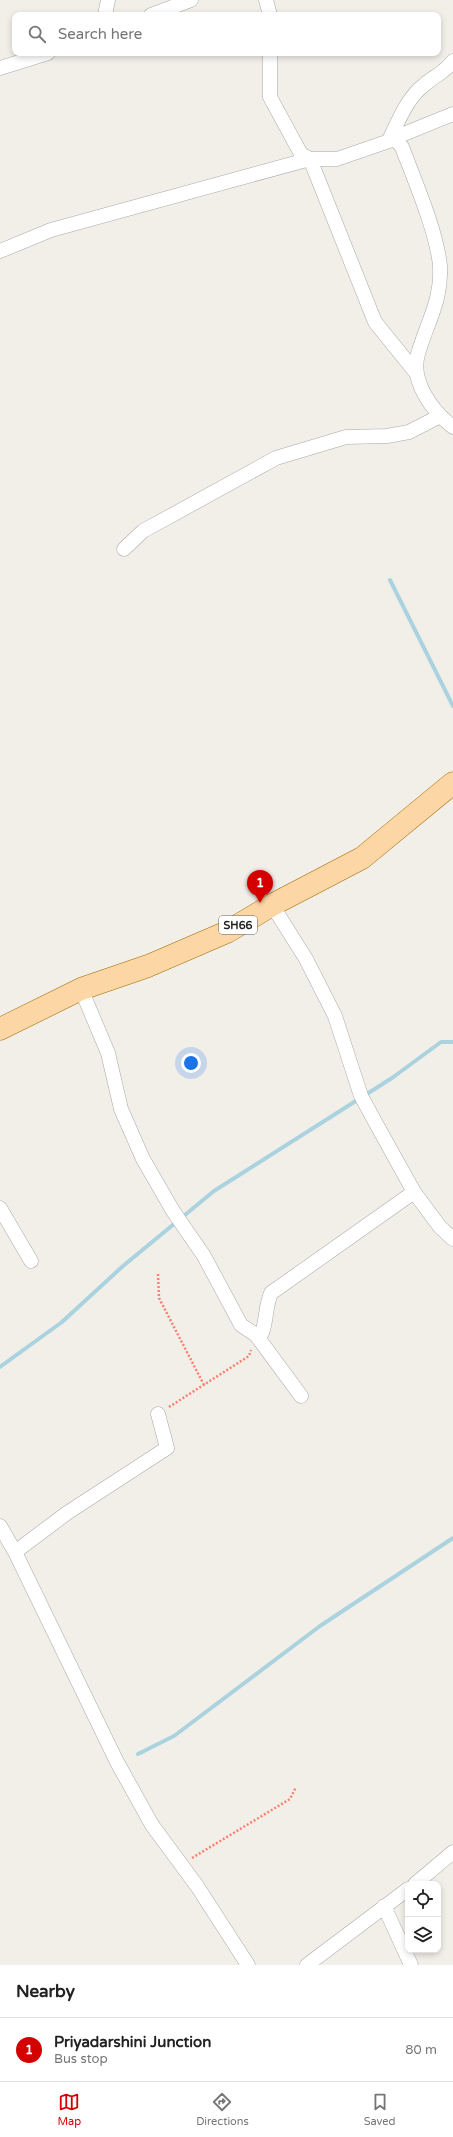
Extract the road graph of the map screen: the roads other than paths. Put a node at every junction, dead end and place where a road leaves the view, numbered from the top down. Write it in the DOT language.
graph roads {
  1 [pos="108,0"];
  2 [pos="191,0"];
  3 [pos="266,0"];
  4 [pos="106,12"];
  5 [pos="159,12"];
  6 [pos="269,12"];
  7 [pos="38,56"];
  8 [pos="270,56"];
  9 [pos="453,62"];
  10 [pos="0,68"];
  11 [pos="453,114"];
  12 [pos="388,140"];
  13 [pos="310,159"];
  14 [pos="0,251"];
  15 [pos="417,374"];
  16 [pos="440,416"];
  17 [pos="453,427"];
  18 [pos="124,549"];
  19 [pos="453,783"];
  20 [pos="272,905"];
  21 [pos="81,989"];
  22 [pos="0,1029"];
  23 [pos="414,1192"];
  24 [pos="0,1208"];
  25 [pos="453,1239"];
  26 [pos="31,1261"];
  27 [pos="256,1335"];
  28 [pos="301,1396"];
  29 [pos="158,1414"];
  30 [pos="0,1526"];
  31 [pos="15,1552"];
  32 [pos="453,1852"];
  33 [pos="419,1881"];
  34 [pos="405,1891"];
  35 [pos="384,1906"];
  36 [pos="248,1965"];
  37 [pos="307,1965"];
  38 [pos="411,1965"];
  1 -- 4 [label="street"];
  2 -- 5 [label="street"];
  3 -- 6 [label="street"];
  7 -- 10 [label="street"];
  8 -- 13 [label="street"];
  9 -- 12 [label="street"];
  11 -- 12 [label="street"];
  12 -- 13 [label="street"];
  12 -- 15 [label="street"];
  13 -- 14 [label="street"];
  13 -- 15 [label="street"];
  15 -- 16 [label="street"];
  16 -- 17 [label="street"];
  16 -- 18 [label="street"];
  19 -- 20 [label="main road, SH66"];
  20 -- 21 [label="main road, SH66"];
  20 -- 23 [label="street"];
  21 -- 22 [label="main road, SH66"];
  21 -- 27 [label="street"];
  23 -- 25 [label="street"];
  23 -- 27 [label="street"];
  24 -- 26 [label="street"];
  27 -- 28 [label="street"];
  29 -- 31 [label="street"];
  30 -- 31 [label="street"];
  31 -- 36 [label="street"];
  32 -- 33 [label="street"];
  34 -- 35 [label="street"];
  35 -- 37 [label="street"];
  35 -- 38 [label="street"];
}
